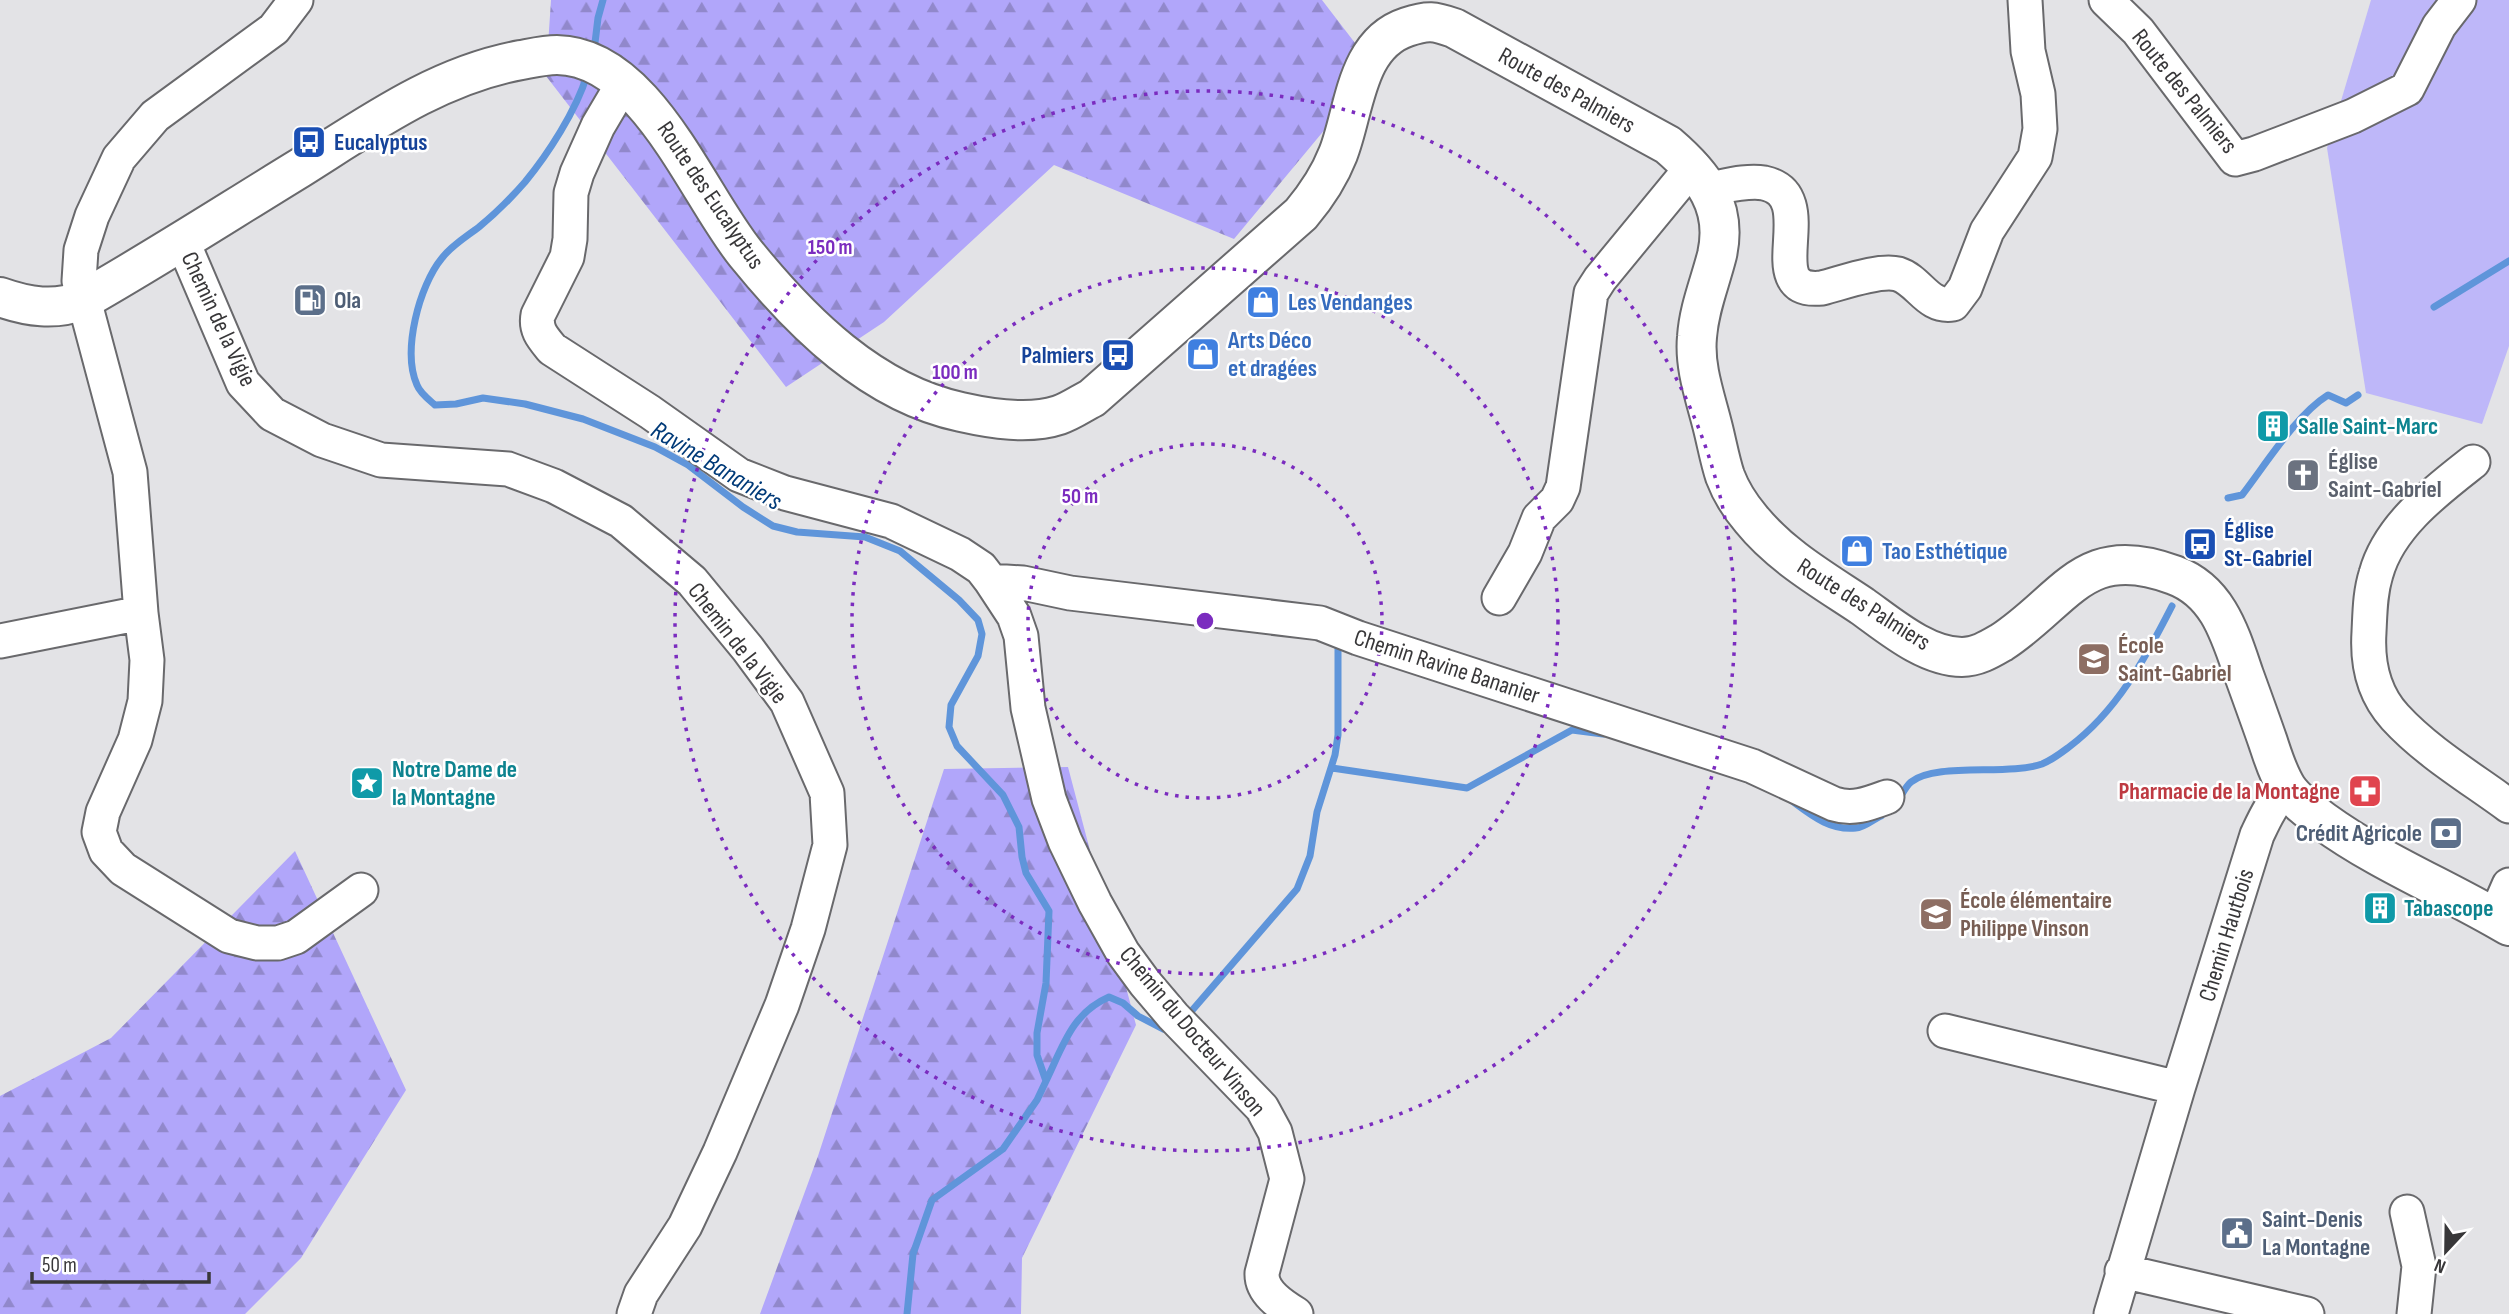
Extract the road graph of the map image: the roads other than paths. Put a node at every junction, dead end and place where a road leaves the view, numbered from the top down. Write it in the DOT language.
graph roads {
  1 [pos="296,0"];
  2 [pos="2025,0"];
  3 [pos="2106,0"];
  4 [pos="2459,0"];
  5 [pos="1441,11"];
  6 [pos="617,77"];
  7 [pos="1701,177"];
  8 [pos="183,240"];
  9 [pos="0,298"];
  10 [pos="83,300"];
  11 [pos="2473,462"];
  12 [pos="991,581"];
  13 [pos="1499,598"];
  14 [pos="141,613"];
  15 [pos="0,641"];
  16 [pos="2287,789"];
  17 [pos="1887,797"];
  18 [pos="2509,806"];
  19 [pos="361,890"];
  20 [pos="2504,909"];
  21 [pos="1945,1031"];
  22 [pos="2178,1088"];
  23 [pos="2407,1212"];
  24 [pos="2122,1271"];
  25 [pos="634,1314"];
  26 [pos="1296,1314"];
  27 [pos="2111,1314"];
  28 [pos="2307,1314"];
  29 [pos="2414,1314"];
  1 -- 10 [label="street"];
  2 -- 7 [label="street"];
  3 -- 4 [label="street, Route des Palmiers"];
  5 -- 6 [label="main road, Route des Eucalyptus"];
  5 -- 7 [label="main road, Route des Palmiers"];
  6 -- 8 [label="main road, Route des Eucalyptus"];
  6 -- 12 [label="street, Chemin du Docteur Vinson"];
  7 -- 13 [label="street"];
  7 -- 16 [label="main road, Route des Palmiers"];
  8 -- 10 [label="main road, Route des Eucalyptus"];
  8 -- 25 [label="street, Chemin de la Vigie"];
  9 -- 10 [label="main road, Route des Eucalyptus"];
  10 -- 14 [label="street"];
  11 -- 18 [label="street"];
  12 -- 17 [label="street, Chemin Ravine Bananier"];
  12 -- 26 [label="street, Chemin du Docteur Vinson"];
  14 -- 15 [label="street"];
  14 -- 19 [label="street"];
  16 -- 20 [label="main road, Route des Palmiers"];
  16 -- 22 [label="street, Chemin Hautbois"];
  21 -- 22 [label="street"];
  22 -- 24 [label="street, Chemin Hautbois"];
  23 -- 29 [label="street"];
  24 -- 27 [label="street, Chemin Hautbois"];
  24 -- 28 [label="street"];
}
